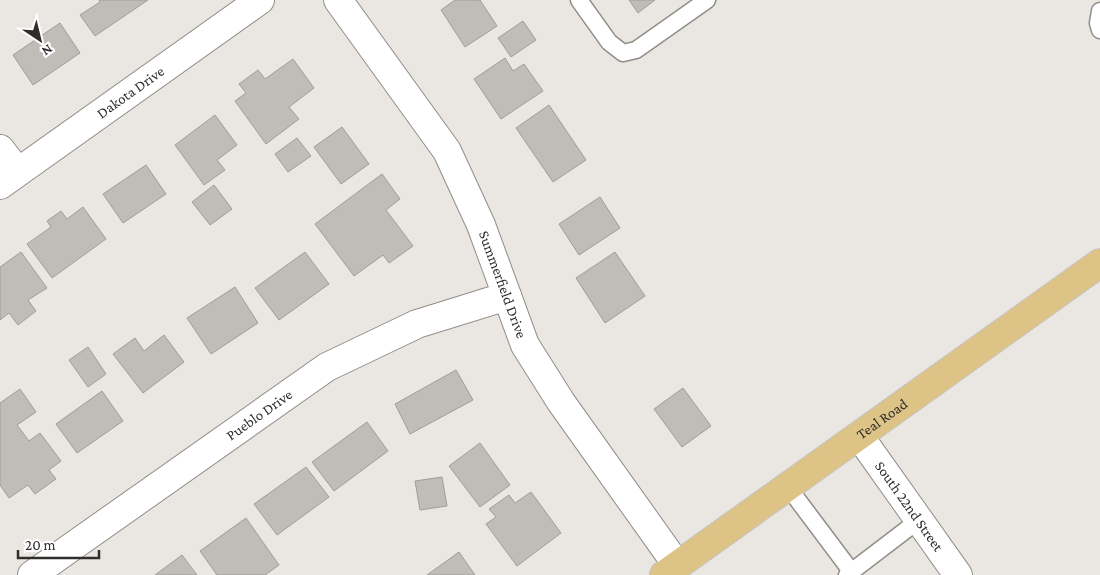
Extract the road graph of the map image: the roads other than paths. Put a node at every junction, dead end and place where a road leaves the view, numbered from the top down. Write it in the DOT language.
graph roads {
  1 [pos="260,0"];
  2 [pos="338,0"];
  3 [pos="579,0"];
  4 [pos="707,0"];
  5 [pos="1100,11"];
  6 [pos="1100,30"];
  7 [pos="0,148"];
  8 [pos="9,178"];
  9 [pos="1100,263"];
  10 [pos="507,296"];
  11 [pos="860,436"];
  12 [pos="788,487"];
  13 [pos="919,520"];
  14 [pos="672,571"];
  15 [pos="849,573"];
  16 [pos="32,575"];
  17 [pos="958,575"];
  1 -- 8 [label="street, Dakota Drive"];
  2 -- 10 [label="street, Summerfield Drive"];
  3 -- 4 [label="lane"];
  5 -- 6 [label="lane"];
  7 -- 8 [label="street"];
  9 -- 11 [label="main road, Teal Road"];
  10 -- 14 [label="street, Summerfield Drive"];
  10 -- 16 [label="street, Pueblo Drive"];
  11 -- 12 [label="main road, Teal Road"];
  11 -- 13 [label="street, South 22nd Street"];
  12 -- 14 [label="main road, Teal Road"];
  12 -- 15 [label="lane"];
  13 -- 15 [label="lane"];
  13 -- 17 [label="street, South 22nd Street"];
}
